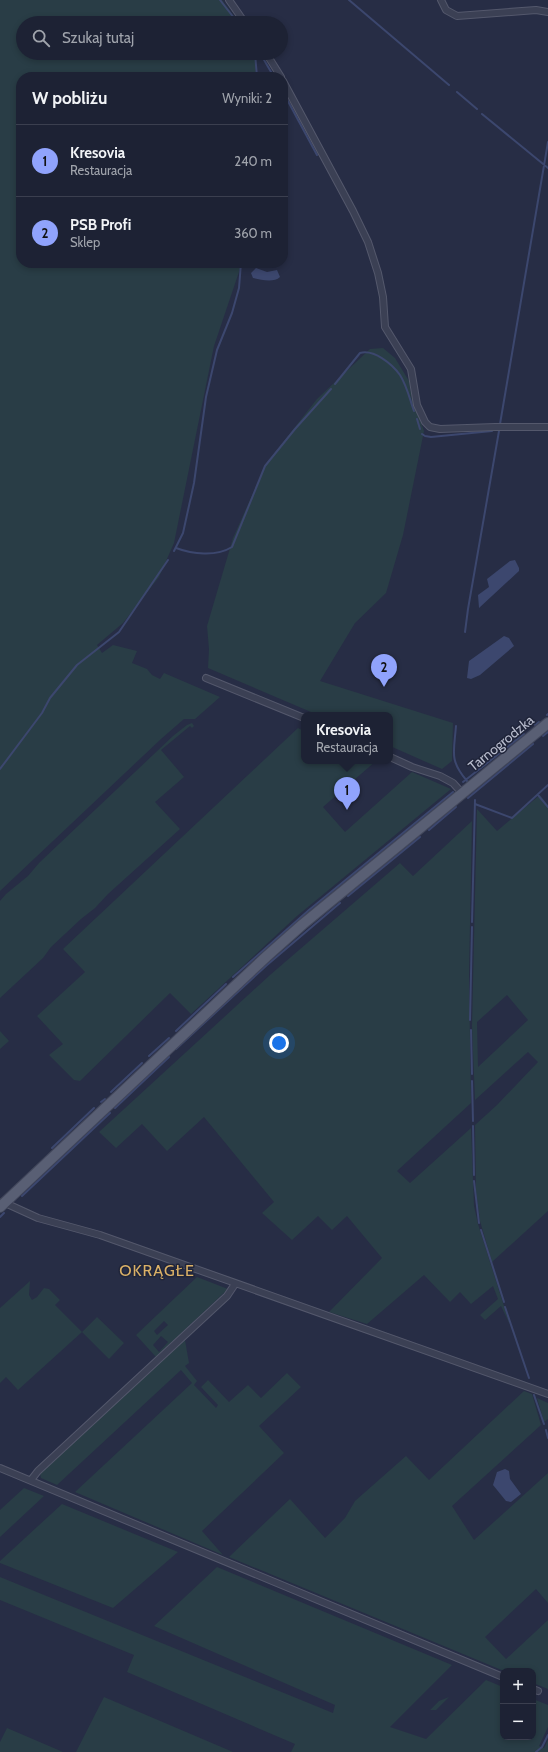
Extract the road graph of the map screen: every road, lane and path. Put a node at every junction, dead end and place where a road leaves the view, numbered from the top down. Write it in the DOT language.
graph roads {
  1 [pos="229,0"];
  2 [pos="441,0"];
  3 [pos="548,12"];
  4 [pos="240,16"];
  5 [pos="270,60"];
  6 [pos="277,72"];
  7 [pos="288,90"];
  8 [pos="548,427"];
  9 [pos="206,678"];
  10 [pos="301,717"];
  11 [pos="548,723"];
  12 [pos="393,758"];
  13 [pos="462,793"];
  14 [pos="1,1203"];
  15 [pos="236,1284"];
  16 [pos="548,1394"];
  17 [pos="0,1468"];
  18 [pos="31,1480"];
  19 [pos="500,1676"];
  1 -- 4 [label="street"];
  2 -- 3 [label="street"];
  5 -- 6 [label="street"];
  7 -- 8 [label="street"];
  9 -- 10 [label="street"];
  11 -- 13 [label="main road, Tarnogrodzka"];
  12 -- 13 [label="street"];
  13 -- 14 [label="main road, Tarnogrodzka"];
  14 -- 15 [label="street"];
  15 -- 16 [label="street"];
  15 -- 18 [label="street"];
  17 -- 18 [label="street"];
  18 -- 19 [label="street"];
}
